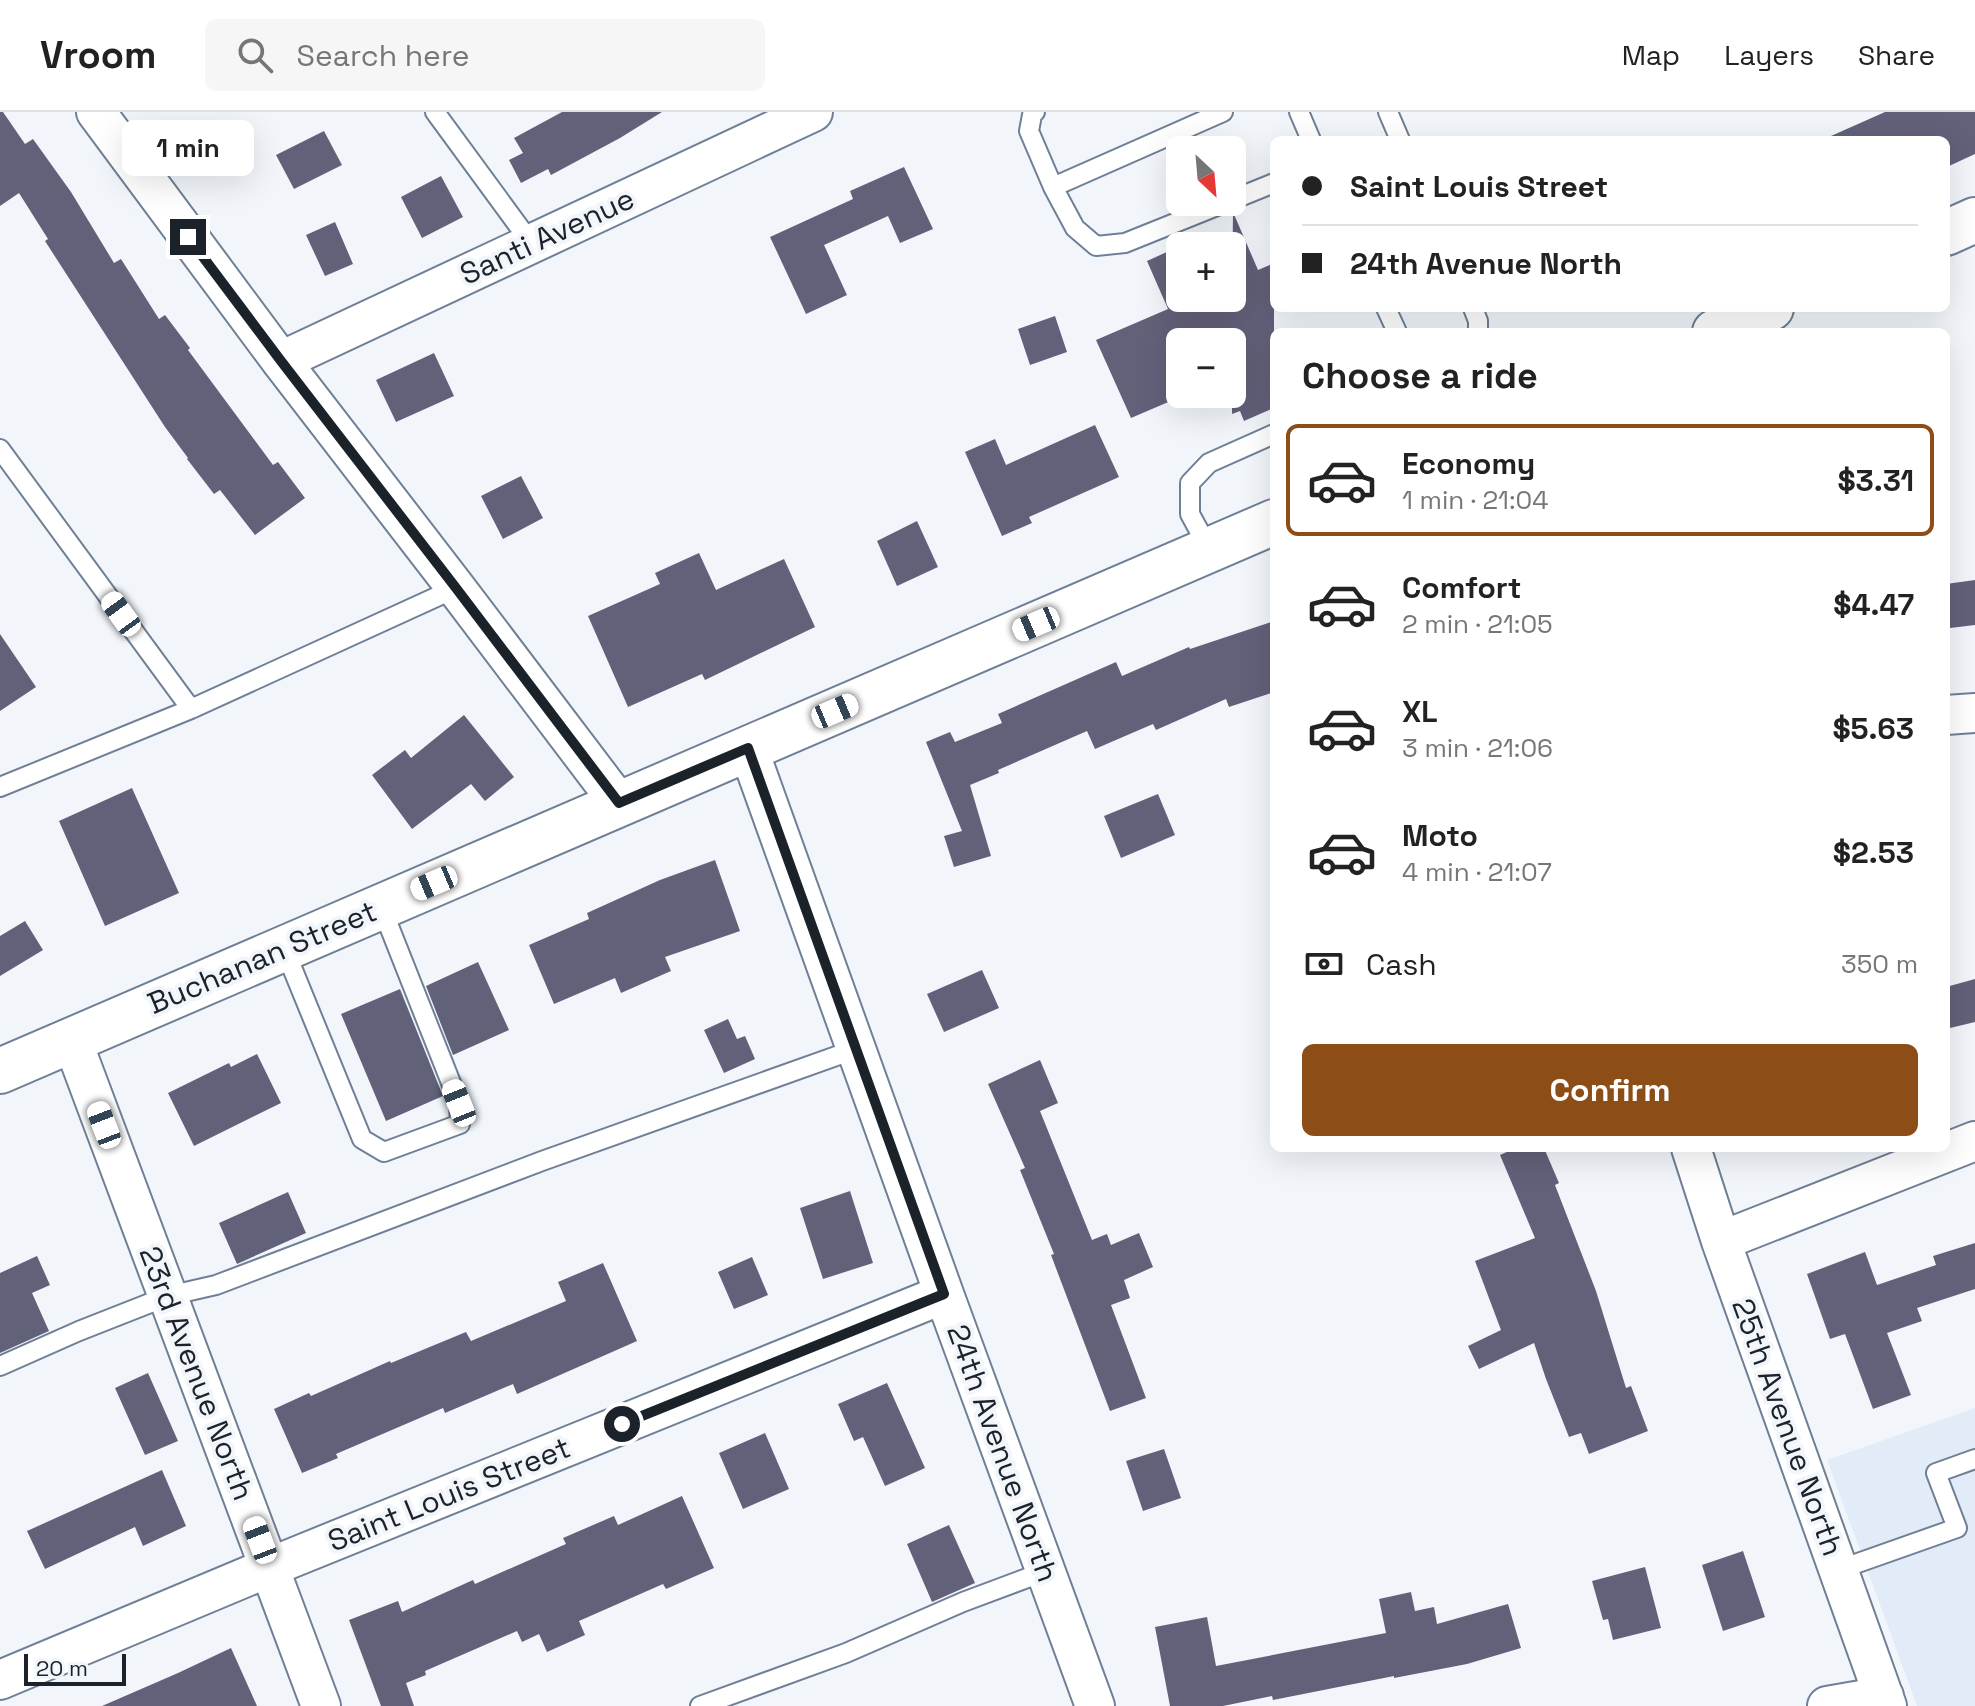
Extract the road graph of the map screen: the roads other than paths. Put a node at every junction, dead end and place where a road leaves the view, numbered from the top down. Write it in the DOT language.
graph roads {
  1 [pos="96,112"];
  2 [pos="435,112"];
  3 [pos="1035,112"];
  4 [pos="1223,112"];
  5 [pos="1299,112"];
  6 [pos="1388,112"];
  7 [pos="805,113"];
  8 [pos="1309,136"];
  9 [pos="1398,136"];
  10 [pos="1270,185"];
  11 [pos="1053,187"];
  12 [pos="1246,194"];
  13 [pos="1192,216"];
  14 [pos="1975,220"];
  15 [pos="1950,231"];
  16 [pos="531,243"];
  17 [pos="1762,312"];
  18 [pos="1724,328"];
  19 [pos="281,361"];
  20 [pos="1270,436"];
  21 [pos="0,449"];
  22 [pos="1270,524"];
  23 [pos="1209,550"];
  24 [pos="456,588"];
  25 [pos="191,709"];
  26 [pos="1975,713"];
  27 [pos="1950,715"];
  28 [pos="748,748"];
  29 [pos="0,787"];
  30 [pos="619,803"];
  31 [pos="381,906"];
  32 [pos="283,948"];
  33 [pos="72,1040"];
  34 [pos="856,1049"];
  35 [pos="0,1071"];
  36 [pos="1975,1141"];
  37 [pos="1950,1151"];
  38 [pos="1692,1152"];
  39 [pos="1947,1152"];
  40 [pos="1721,1241"];
  41 [pos="944,1294"];
  42 [pos="168,1296"];
  43 [pos="0,1366"];
  44 [pos="1975,1459"];
  45 [pos="270,1567"];
  46 [pos="1838,1570"];
  47 [pos="1046,1571"];
  48 [pos="0,1680"];
  49 [pos="1885,1701"];
  50 [pos="321,1706"];
  51 [pos="700,1706"];
  52 [pos="1095,1706"];
  53 [pos="1827,1706"];
  1 -- 19 [label="street"];
  2 -- 16 [label="lane"];
  3 -- 11 [label="lane"];
  4 -- 11 [label="lane"];
  5 -- 8 [label="lane"];
  6 -- 9 [label="lane"];
  7 -- 16 [label="street, Santi Avenue"];
  10 -- 12 [label="lane"];
  11 -- 13 [label="lane"];
  14 -- 15 [label="street"];
  16 -- 19 [label="street, Santi Avenue"];
  17 -- 18 [label="street"];
  19 -- 24 [label="street"];
  20 -- 23 [label="lane"];
  21 -- 25 [label="lane"];
  22 -- 23 [label="street, Buchanan Street"];
  23 -- 28 [label="street, Buchanan Street"];
  24 -- 25 [label="lane"];
  24 -- 30 [label="street"];
  25 -- 29 [label="lane"];
  26 -- 27 [label="street"];
  28 -- 30 [label="street, Buchanan Street"];
  28 -- 34 [label="street, 24th Avenue North"];
  30 -- 31 [label="street, Buchanan Street"];
  31 -- 32 [label="street, Buchanan Street"];
  31 -- 32 [label="lane"];
  32 -- 33 [label="street, Buchanan Street"];
  33 -- 35 [label="street, Buchanan Street"];
  33 -- 42 [label="street, 23rd Avenue North"];
  34 -- 41 [label="street, 24th Avenue North"];
  34 -- 42 [label="lane"];
  36 -- 37 [label="street"];
  38 -- 40 [label="street, 25th Avenue North"];
  39 -- 40 [label="street"];
  40 -- 46 [label="street, 25th Avenue North"];
  41 -- 45 [label="street, Saint Louis Street"];
  41 -- 47 [label="street, 24th Avenue North"];
  42 -- 43 [label="lane"];
  42 -- 45 [label="street, 23rd Avenue North"];
  44 -- 46 [label="lane"];
  45 -- 48 [label="street, Saint Louis Street"];
  45 -- 50 [label="street, 23rd Avenue North"];
  46 -- 49 [label="street, 25th Avenue North"];
  47 -- 51 [label="lane"];
  47 -- 52 [label="street, 24th Avenue North"];
  49 -- 53 [label="street"];
}
